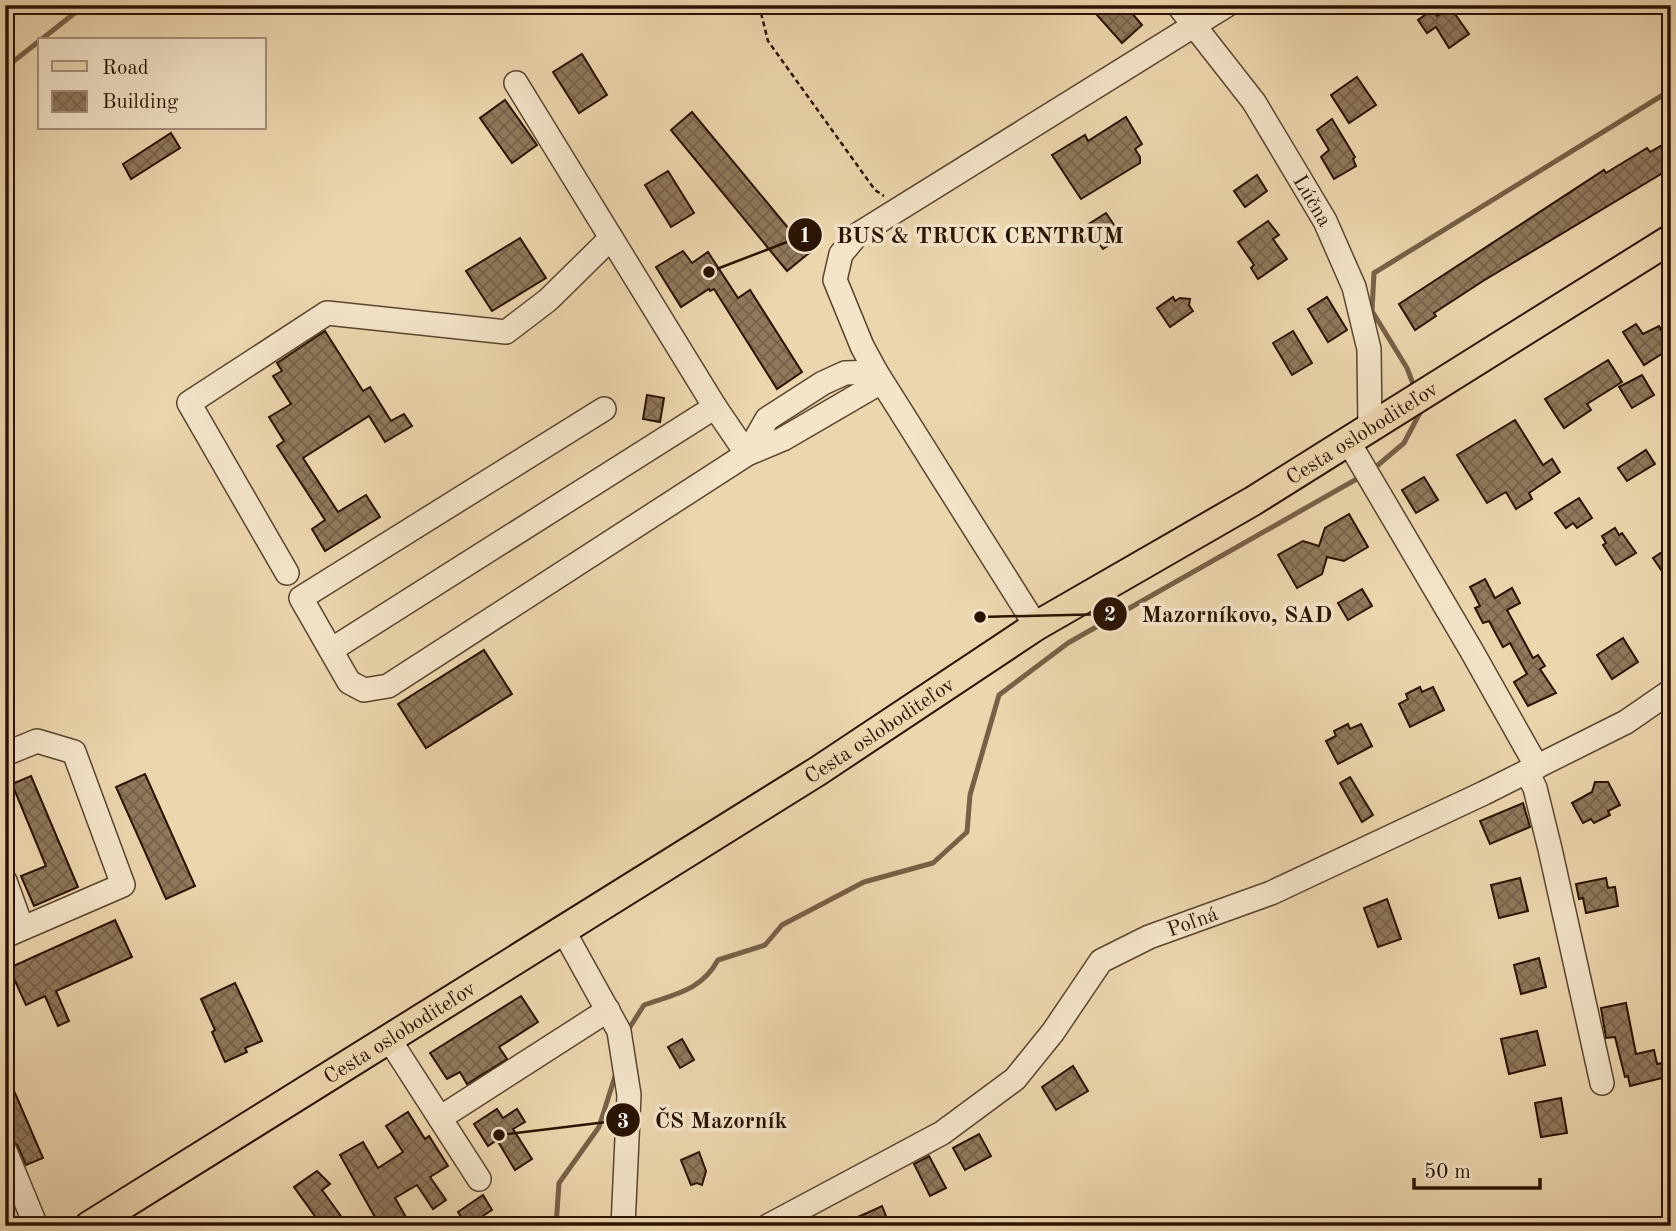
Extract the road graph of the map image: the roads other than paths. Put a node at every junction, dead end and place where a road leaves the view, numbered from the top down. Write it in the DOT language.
graph roads {
  1 [pos="1178,5"];
  2 [pos="1227,5"];
  3 [pos="1194,26"];
  4 [pos="516,83"];
  5 [pos="611,238"];
  6 [pos="1671,239"];
  7 [pos="879,377"];
  8 [pos="715,407"];
  9 [pos="604,409"];
  10 [pos="1359,434"];
  11 [pos="747,454"];
  12 [pos="287,573"];
  13 [pos="1036,625"];
  14 [pos="331,650"];
  15 [pos="1671,691"];
  16 [pos="5,754"];
  17 [pos="1532,770"];
  18 [pos="5,881"];
  19 [pos="563,930"];
  20 [pos="14,932"];
  21 [pos="608,1010"];
  22 [pos="389,1039"];
  23 [pos="1602,1083"];
  24 [pos="440,1118"];
  25 [pos="7,1159"];
  26 [pos="479,1179"];
  27 [pos="36,1226"];
  28 [pos="89,1226"];
  29 [pos="623,1226"];
  30 [pos="768,1226"];
  1 -- 3 [label="street, Lúčna"];
  2 -- 3 [label="street"];
  3 -- 7 [label="street"];
  3 -- 10 [label="street, Lúčna"];
  4 -- 5 [label="street"];
  5 -- 8 [label="street"];
  5 -- 12 [label="street"];
  6 -- 10 [label="main road, Cesta osloboditeľov"];
  7 -- 11 [label="street"];
  7 -- 13 [label="street"];
  8 -- 11 [label="street"];
  8 -- 14 [label="street"];
  9 -- 14 [label="street"];
  10 -- 13 [label="main road, Cesta osloboditeľov"];
  10 -- 17 [label="street"];
  11 -- 14 [label="street"];
  13 -- 19 [label="main road, Cesta osloboditeľov"];
  15 -- 17 [label="street, Poľná"];
  16 -- 20 [label="street"];
  17 -- 23 [label="street"];
  17 -- 30 [label="street, Poľná"];
  18 -- 20 [label="street"];
  19 -- 21 [label="street"];
  19 -- 22 [label="main road, Cesta osloboditeľov"];
  21 -- 24 [label="street"];
  21 -- 29 [label="street"];
  22 -- 24 [label="street"];
  22 -- 28 [label="main road, Cesta osloboditeľov"];
  24 -- 26 [label="street"];
  25 -- 27 [label="street"];
}
